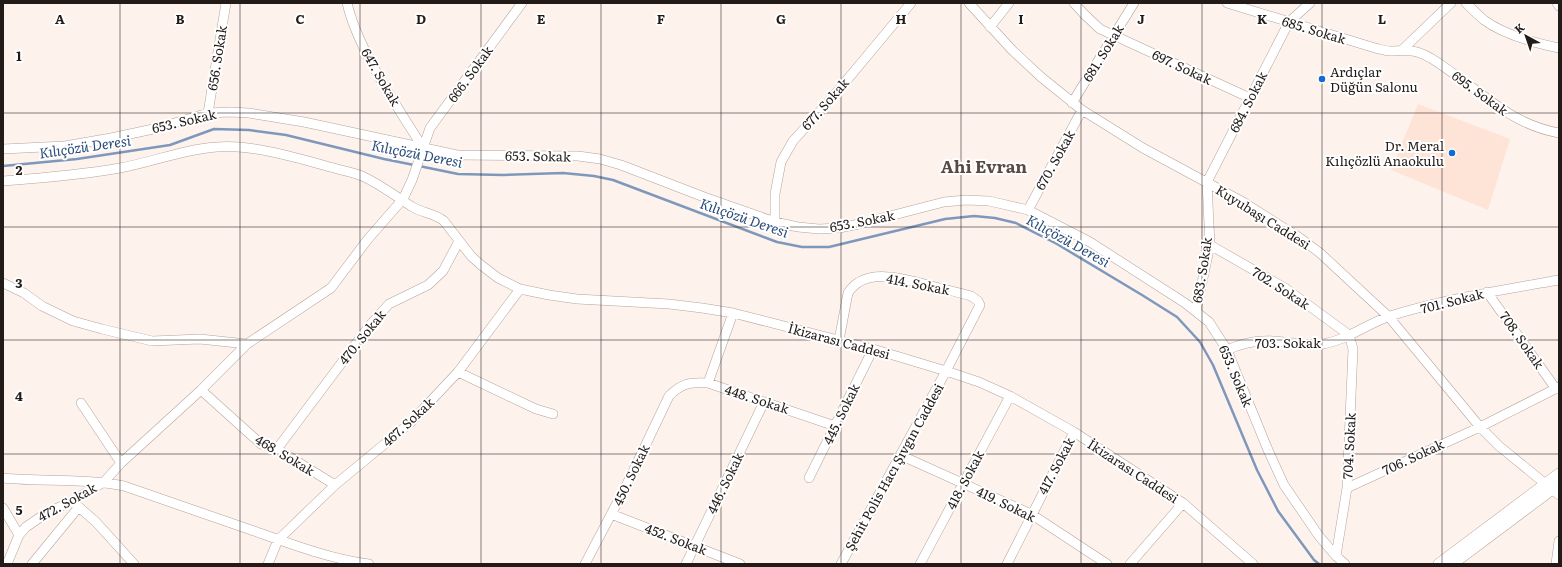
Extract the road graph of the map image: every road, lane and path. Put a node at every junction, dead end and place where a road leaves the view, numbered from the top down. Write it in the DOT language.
graph roads {
  1 [pos="226,3"];
  2 [pos="347,3"];
  3 [pos="522,3"];
  4 [pos="911,3"];
  5 [pos="969,3"];
  6 [pos="1009,3"];
  7 [pos="1074,3"];
  8 [pos="1134,3"];
  9 [pos="1227,3"];
  10 [pos="1310,3"];
  11 [pos="1451,3"];
  12 [pos="1466,3"];
  13 [pos="1557,3"];
  14 [pos="1559,6"];
  15 [pos="1289,22"];
  16 [pos="990,27"];
  17 [pos="1114,35"];
  18 [pos="1559,48"];
  19 [pos="1402,50"];
  20 [pos="1250,98"];
  21 [pos="1072,103"];
  22 [pos="1082,110"];
  23 [pos="208,113"];
  24 [pos="1559,133"];
  25 [pos="423,148"];
  26 [pos="3,149"];
  27 [pos="3,181"];
  28 [pos="1207,182"];
  29 [pos="403,199"];
  30 [pos="1028,210"];
  31 [pos="775,222"];
  32 [pos="459,241"];
  33 [pos="1210,245"];
  34 [pos="1559,280"];
  35 [pos="3,283"];
  36 [pos="520,289"];
  37 [pos="1487,292"];
  38 [pos="1196,311"];
  39 [pos="977,312"];
  40 [pos="733,313"];
  41 [pos="1389,317"];
  42 [pos="1349,335"];
  43 [pos="839,340"];
  44 [pos="247,344"];
  45 [pos="873,349"];
  46 [pos="1227,350"];
  47 [pos="946,371"];
  48 [pos="458,372"];
  49 [pos="708,383"];
  50 [pos="678,388"];
  51 [pos="1557,388"];
  52 [pos="201,390"];
  53 [pos="1010,396"];
  54 [pos="764,402"];
  55 [pos="81,403"];
  56 [pos="554,414"];
  57 [pos="835,426"];
  58 [pos="1480,427"];
  59 [pos="1074,432"];
  60 [pos="277,449"];
  61 [pos="900,455"];
  62 [pos="121,464"];
  63 [pos="1559,474"];
  64 [pos="3,478"];
  65 [pos="809,478"];
  66 [pos="104,482"];
  67 [pos="963,483"];
  68 [pos="335,485"];
  69 [pos="1347,488"];
  70 [pos="1554,488"];
  71 [pos="1183,503"];
  72 [pos="75,505"];
  73 [pos="3,508"];
  74 [pos="611,514"];
  75 [pos="1031,514"];
  76 [pos="20,535"];
  77 [pos="278,540"];
  78 [pos="1559,541"];
  79 [pos="695,545"];
  80 [pos="1336,556"];
  81 [pos="1242,561"];
  82 [pos="7,564"];
  83 [pos="32,564"];
  84 [pos="134,564"];
  85 [pos="268,564"];
  86 [pos="369,564"];
  87 [pos="585,564"];
  88 [pos="686,564"];
  89 [pos="740,564"];
  90 [pos="841,564"];
  91 [pos="920,564"];
  92 [pos="1007,564"];
  93 [pos="1107,564"];
  94 [pos="1130,564"];
  95 [pos="1253,564"];
  96 [pos="1346,564"];
  97 [pos="1439,564"];
  98 [pos="1452,564"];
  99 [pos="1556,564"];
  1 -- 23 [label="street, 656. Sokak"];
  2 -- 25 [label="street, 647. Sokak"];
  3 -- 25 [label="street, 666. Sokak"];
  4 -- 31 [label="street, 677. Sokak"];
  5 -- 16 [label="street, Kuyubaşı Caddesi"];
  6 -- 16 [label="street"];
  7 -- 17 [label="street, 697. Sokak"];
  8 -- 17 [label="street, 681. Sokak"];
  9 -- 15 [label="street, 685. Sokak"];
  10 -- 15 [label="street"];
  11 -- 19 [label="street"];
  12 -- 18 [label="street"];
  13 -- 14 [label="street"];
  15 -- 19 [label="street, 685. Sokak"];
  15 -- 20 [label="street, 684. Sokak"];
  16 -- 21 [label="street, Kuyubaşı Caddesi"];
  17 -- 20 [label="street, 697. Sokak"];
  17 -- 21 [label="street, 681. Sokak"];
  19 -- 24 [label="street, 695. Sokak"];
  20 -- 28 [label="street, 684. Sokak"];
  21 -- 22 [label="street, Kuyubaşı Caddesi"];
  22 -- 28 [label="street, Kuyubaşı Caddesi"];
  22 -- 30 [label="street, 670. Sokak"];
  23 -- 25 [label="street, 653. Sokak"];
  23 -- 26 [label="street, 653. Sokak"];
  25 -- 29 [label="street, 666. Sokak"];
  25 -- 31 [label="street, 653. Sokak"];
  27 -- 29 [label="street, İkizarası Caddesi"];
  28 -- 33 [label="street, 683. Sokak"];
  28 -- 41 [label="street, Kuyubaşı Caddesi"];
  29 -- 32 [label="street, İkizarası Caddesi"];
  29 -- 44 [label="street, 666. Sokak"];
  30 -- 31 [label="street, 653. Sokak"];
  30 -- 38 [label="street, 653. Sokak"];
  32 -- 36 [label="street, İkizarası Caddesi"];
  32 -- 60 [label="street, 470. Sokak"];
  33 -- 38 [label="street, 683. Sokak"];
  33 -- 42 [label="street, 702. Sokak"];
  34 -- 37 [label="street, 701. Sokak"];
  35 -- 44 [label="street"];
  36 -- 40 [label="street, İkizarası Caddesi"];
  36 -- 48 [label="street, 467. Sokak"];
  37 -- 41 [label="street, 701. Sokak"];
  37 -- 51 [label="street, 708. Sokak"];
  38 -- 46 [label="street, 653. Sokak"];
  39 -- 43 [label="street, 414. Sokak"];
  39 -- 47 [label="street, Şehit Polis Hacı Şıvgın Caddesi"];
  40 -- 43 [label="street, İkizarası Caddesi"];
  40 -- 49 [label="street"];
  41 -- 42 [label="street, 701. Sokak"];
  41 -- 58 [label="street, Kuyubaşı Caddesi"];
  42 -- 46 [label="street, 703. Sokak"];
  42 -- 69 [label="street, 704. Sokak"];
  43 -- 45 [label="street, İkizarası Caddesi"];
  44 -- 52 [label="street, 472. Sokak"];
  45 -- 47 [label="street, İkizarası Caddesi"];
  45 -- 57 [label="street, 445. Sokak"];
  46 -- 80 [label="street, 653. Sokak"];
  47 -- 53 [label="street, İkizarası Caddesi"];
  47 -- 61 [label="street, Şehit Polis Hacı Şıvgın Caddesi"];
  48 -- 56 [label="street"];
  48 -- 68 [label="street, 467. Sokak"];
  49 -- 50 [label="street, 448. Sokak"];
  49 -- 54 [label="street, 448. Sokak"];
  50 -- 74 [label="street, 450. Sokak"];
  51 -- 58 [label="street, 706. Sokak"];
  52 -- 60 [label="street, 468. Sokak"];
  52 -- 62 [label="street, 472. Sokak"];
  53 -- 59 [label="street, İkizarası Caddesi"];
  53 -- 67 [label="street, 418. Sokak"];
  54 -- 57 [label="street, 448. Sokak"];
  54 -- 79 [label="street, 446. Sokak"];
  55 -- 62 [label="street"];
  57 -- 65 [label="street, 445. Sokak"];
  58 -- 69 [label="street, 706. Sokak"];
  58 -- 70 [label="street, Kuyubaşı Caddesi"];
  59 -- 71 [label="street, İkizarası Caddesi"];
  59 -- 75 [label="street, 417. Sokak"];
  60 -- 68 [label="street, 468. Sokak"];
  61 -- 67 [label="street, 419. Sokak"];
  61 -- 90 [label="street, Şehit Polis Hacı Şıvgın Caddesi"];
  62 -- 66 [label="street, 472. Sokak"];
  63 -- 70 [label="main road"];
  64 -- 66 [label="street"];
  66 -- 72 [label="street, 472. Sokak"];
  66 -- 77 [label="street"];
  67 -- 75 [label="street, 419. Sokak"];
  67 -- 91 [label="street, 418. Sokak"];
  68 -- 77 [label="street, 467. Sokak"];
  69 -- 80 [label="street, 704. Sokak"];
  70 -- 97 [label="main road"];
  70 -- 98 [label="main road"];
  71 -- 81 [label="street, İkizarası Caddesi"];
  71 -- 94 [label="street"];
  72 -- 76 [label="street, 472. Sokak"];
  72 -- 83 [label="street"];
  72 -- 84 [label="street"];
  73 -- 76 [label="street"];
  74 -- 79 [label="street, 452. Sokak"];
  74 -- 87 [label="street, 450. Sokak"];
  75 -- 92 [label="street, 417. Sokak"];
  75 -- 93 [label="street, 419. Sokak"];
  76 -- 82 [label="street, 472. Sokak"];
  77 -- 85 [label="street"];
  77 -- 86 [label="street"];
  78 -- 99 [label="street"];
  79 -- 88 [label="street, 446. Sokak"];
  79 -- 89 [label="street, 452. Sokak"];
  80 -- 96 [label="street, 653. Sokak"];
  81 -- 95 [label="street, İkizarası Caddesi"];
}
